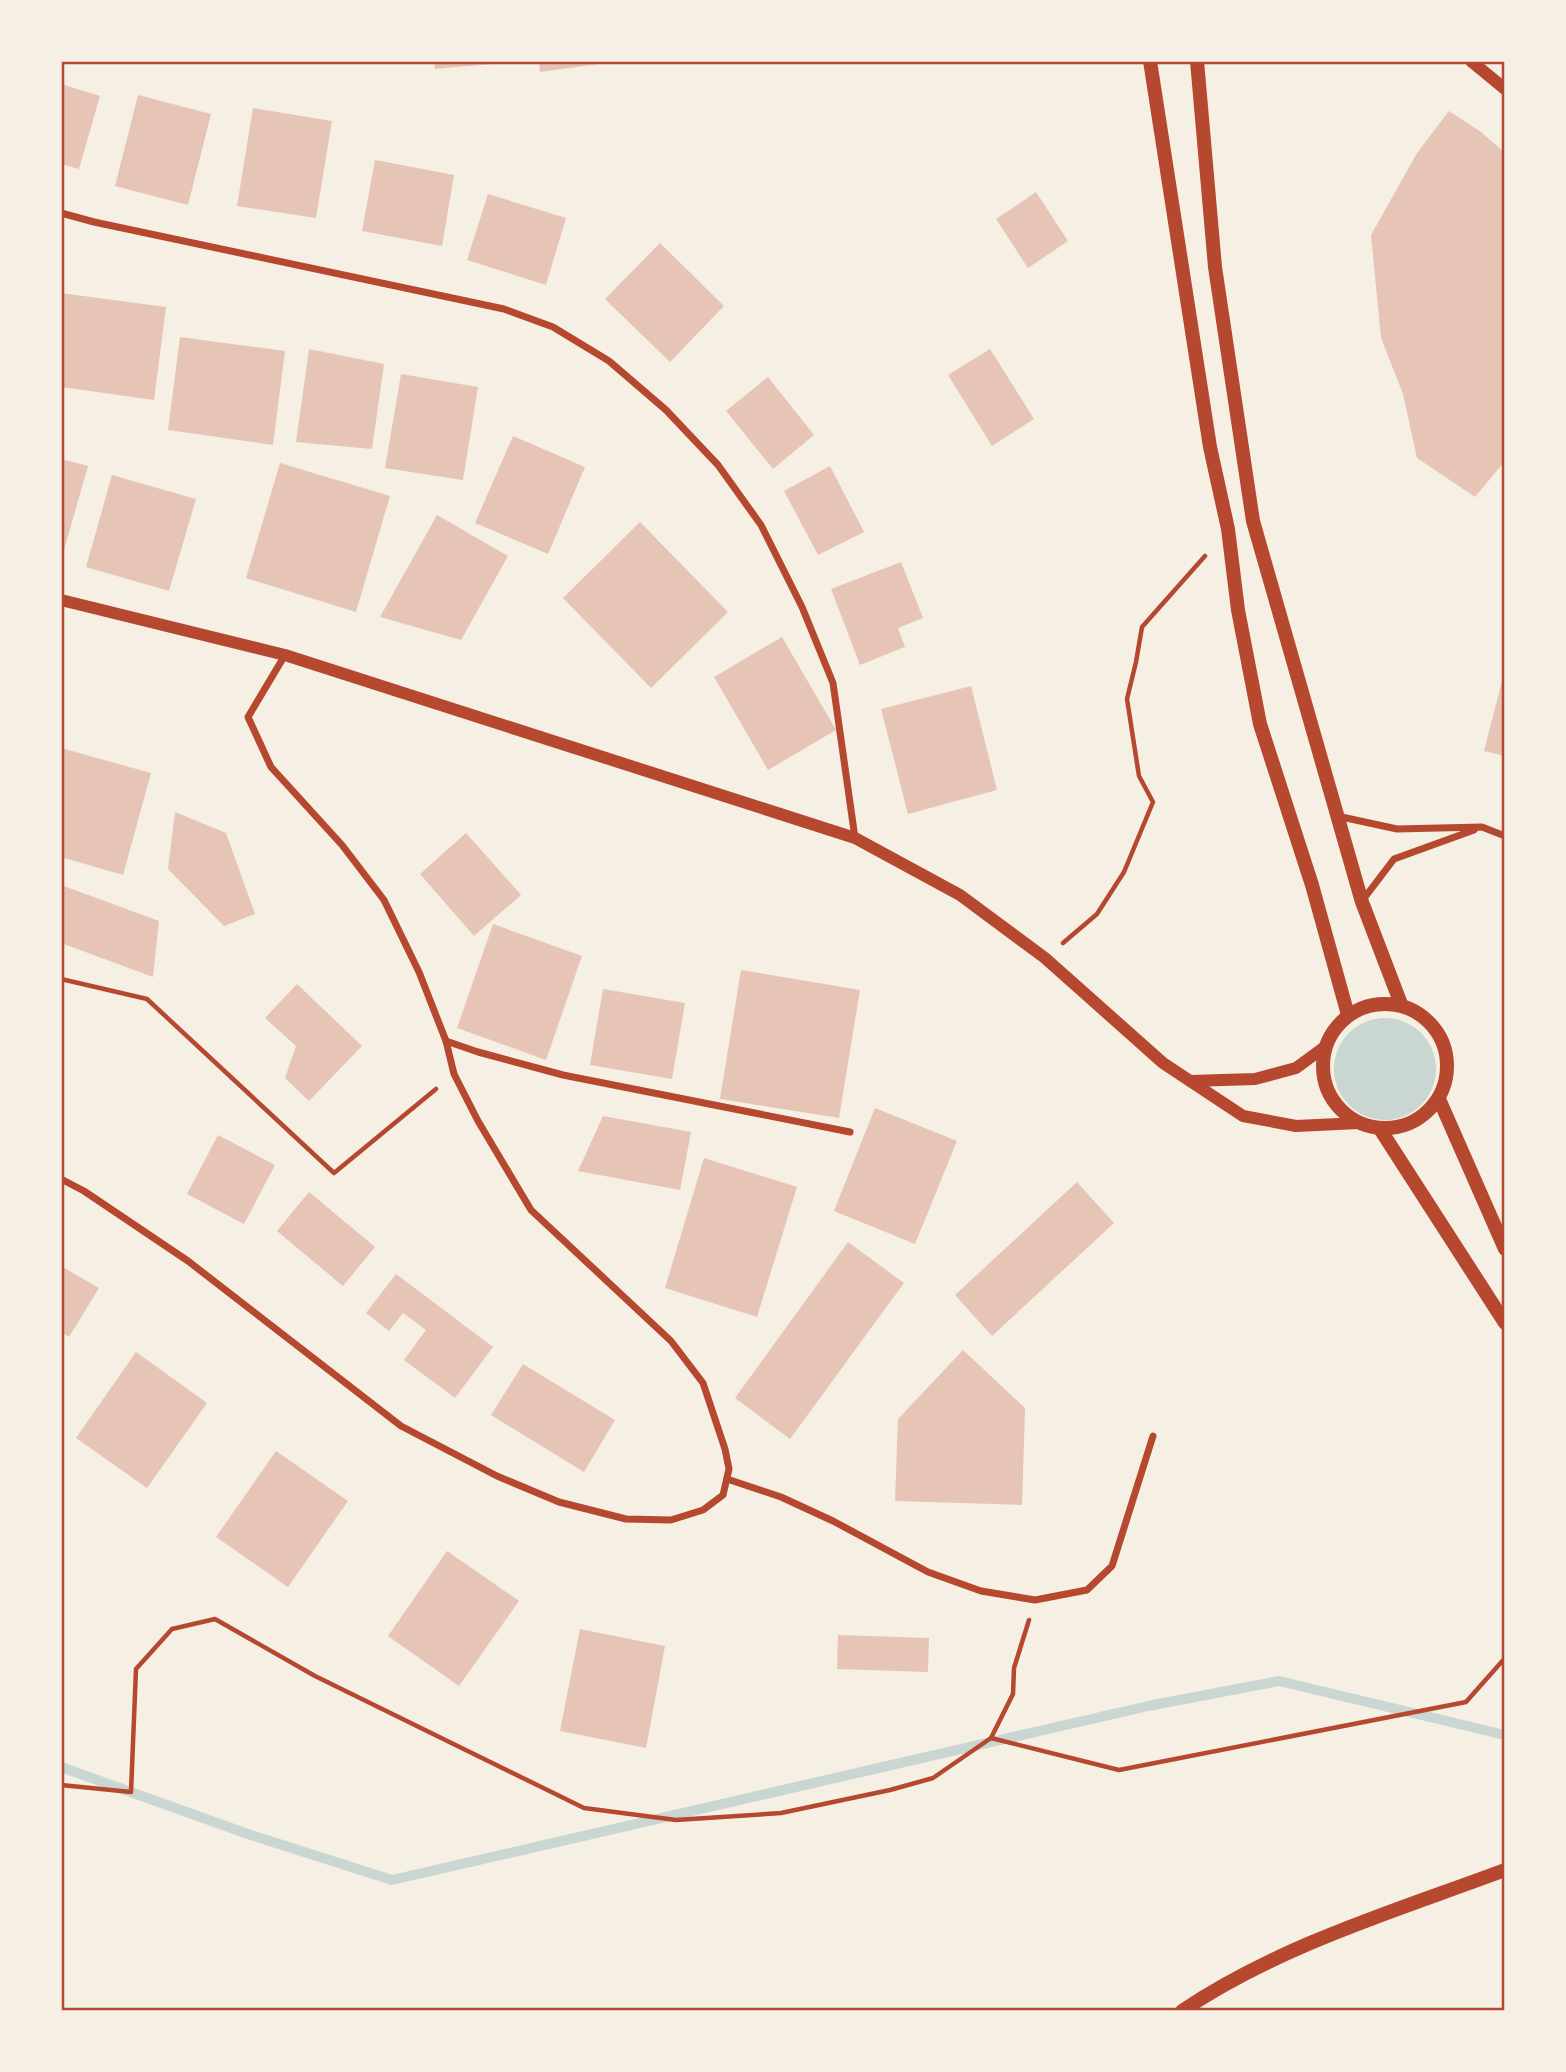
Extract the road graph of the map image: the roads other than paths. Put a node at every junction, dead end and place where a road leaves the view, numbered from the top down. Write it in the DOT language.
graph roads {
  1 [pos="1150,61"];
  2 [pos="1197,61"];
  3 [pos="1471,61"];
  4 [pos="1505,89"];
  5 [pos="61,213"];
  6 [pos="61,600"];
  7 [pos="285,655"];
  8 [pos="1337,816"];
  9 [pos="1482,827"];
  10 [pos="1505,836"];
  11 [pos="855,838"];
  12 [pos="1362,902"];
  13 [pos="1401,1004"];
  14 [pos="1348,1015"];
  15 [pos="446,1041"];
  16 [pos="1326,1046"];
  17 [pos="1189,1081"];
  18 [pos="1439,1099"];
  19 [pos="1359,1123"];
  20 [pos="1380,1129"];
  21 [pos="850,1132"];
  22 [pos="61,1179"];
  23 [pos="1505,1249"];
  24 [pos="1505,1323"];
  25 [pos="1153,1436"];
  26 [pos="727,1479"];
  27 [pos="1505,1870"];
  28 [pos="1182,2011"];
  1 -- 14 [label="main road"];
  2 -- 8 [label="main road"];
  3 -- 4 [label="street"];
  5 -- 11 [label="street"];
  6 -- 7 [label="street"];
  7 -- 11 [label="street"];
  7 -- 15 [label="street"];
  8 -- 9 [label="street"];
  8 -- 12 [label="main road"];
  9 -- 10 [label="street"];
  9 -- 12 [label="street"];
  11 -- 17 [label="street"];
  12 -- 13 [label="main road"];
  13 -- 14 [label="main road"];
  13 -- 18 [label="main road"];
  14 -- 16 [label="main road"];
  15 -- 21 [label="street"];
  15 -- 26 [label="street"];
  16 -- 17 [label="street"];
  16 -- 19 [label="main road"];
  17 -- 19 [label="street"];
  18 -- 20 [label="main road"];
  18 -- 23 [label="main road"];
  19 -- 20 [label="main road"];
  20 -- 24 [label="main road"];
  22 -- 26 [label="street"];
  25 -- 26 [label="street"];
  27 -- 28 [label="main road"];
}
